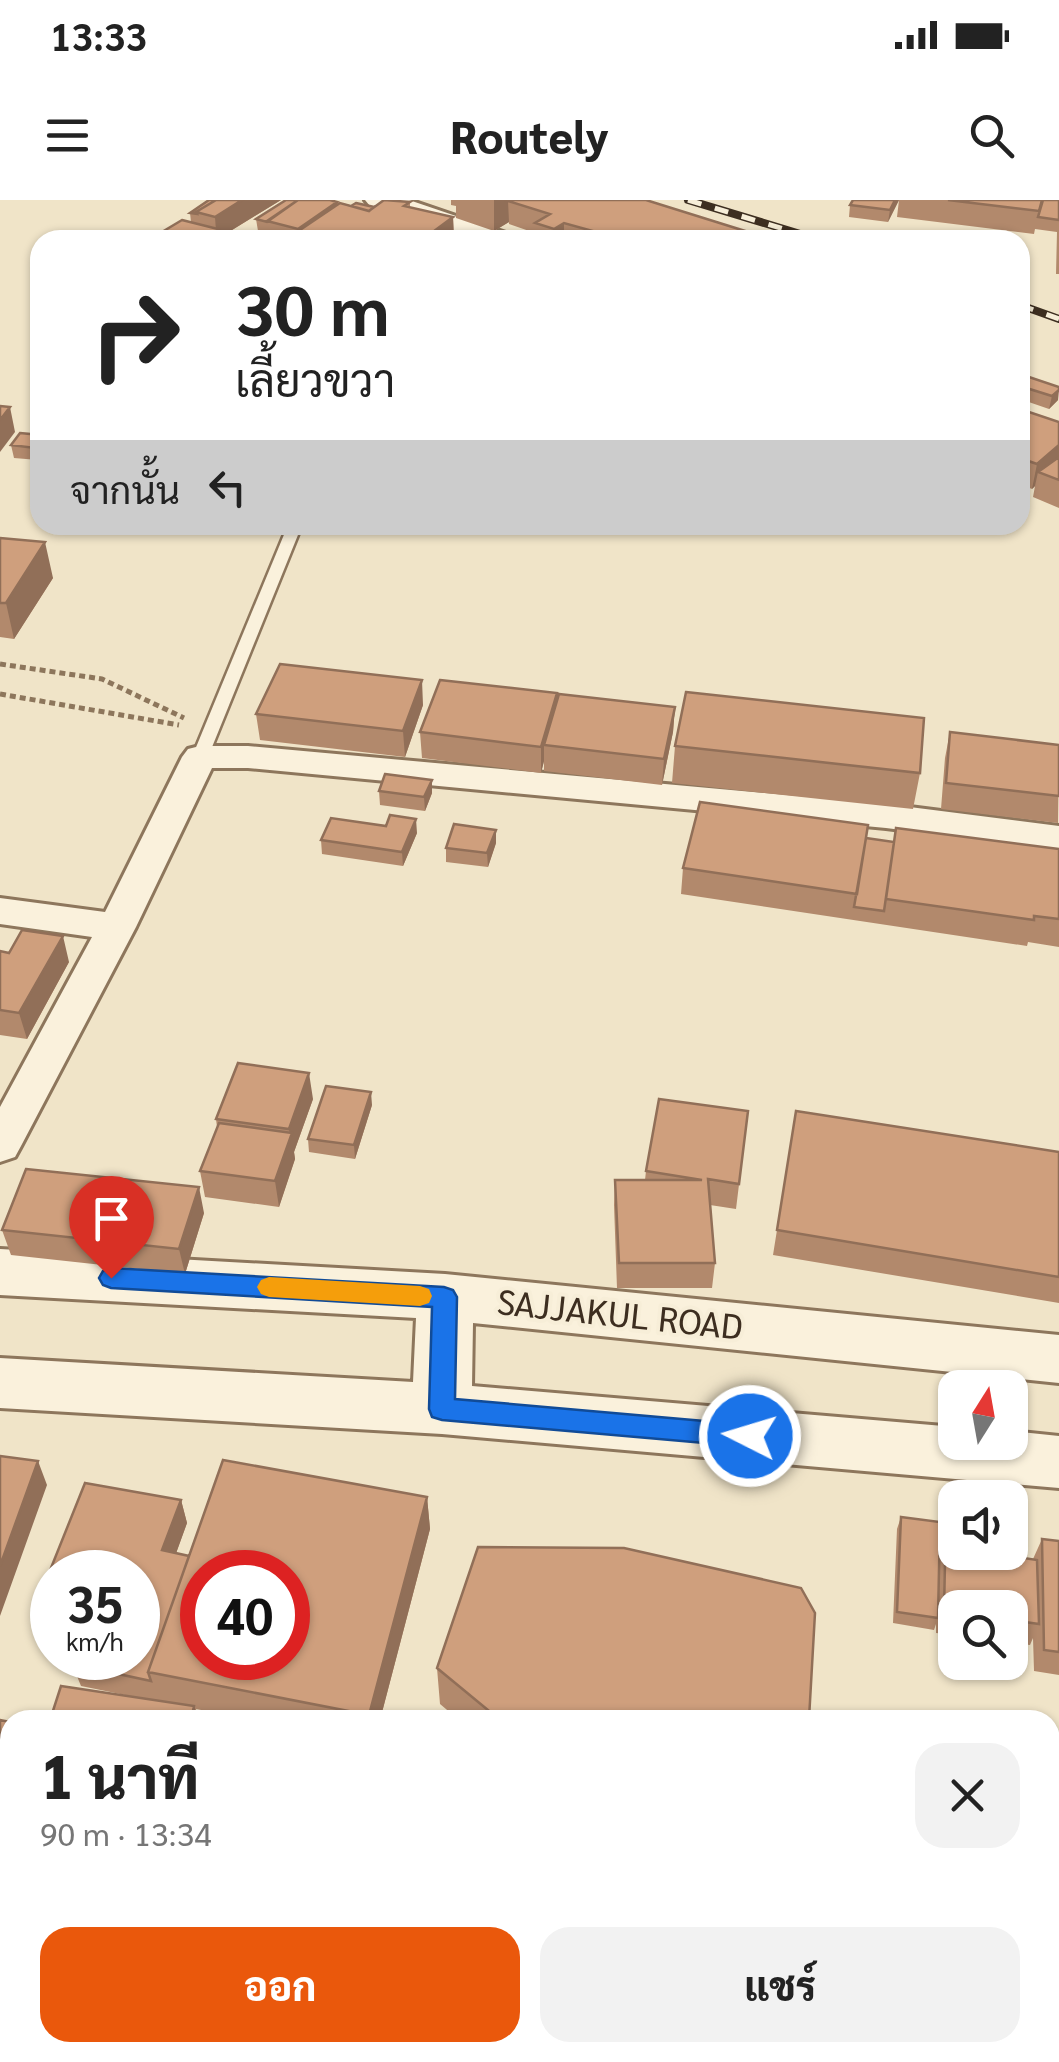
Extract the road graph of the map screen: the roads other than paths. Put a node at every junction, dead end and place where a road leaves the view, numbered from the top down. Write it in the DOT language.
graph roads {
  1 [pos="380,200"];
  2 [pos="468,230"];
  3 [pos="292,535"];
  4 [pos="205,743"];
  5 [pos="1059,838"];
  6 [pos="0,911"];
  7 [pos="117,927"];
  8 [pos="0,1146"];
  9 [pos="0,1272"];
  10 [pos="444,1297"];
  11 [pos="1059,1359"];
  12 [pos="0,1383"];
  13 [pos="442,1409"];
  14 [pos="1059,1462"];
  1 -- 2 [label="street"];
  3 -- 4 [label="lane"];
  4 -- 5 [label="street"];
  4 -- 7 [label="street"];
  6 -- 7 [label="street"];
  7 -- 8 [label="street"];
  9 -- 10 [label="street, SAJJAKUL ROAD"];
  10 -- 11 [label="street, SAJJAKUL ROAD"];
  10 -- 13 [label="street"];
  12 -- 13 [label="street"];
  13 -- 14 [label="street"];
}
